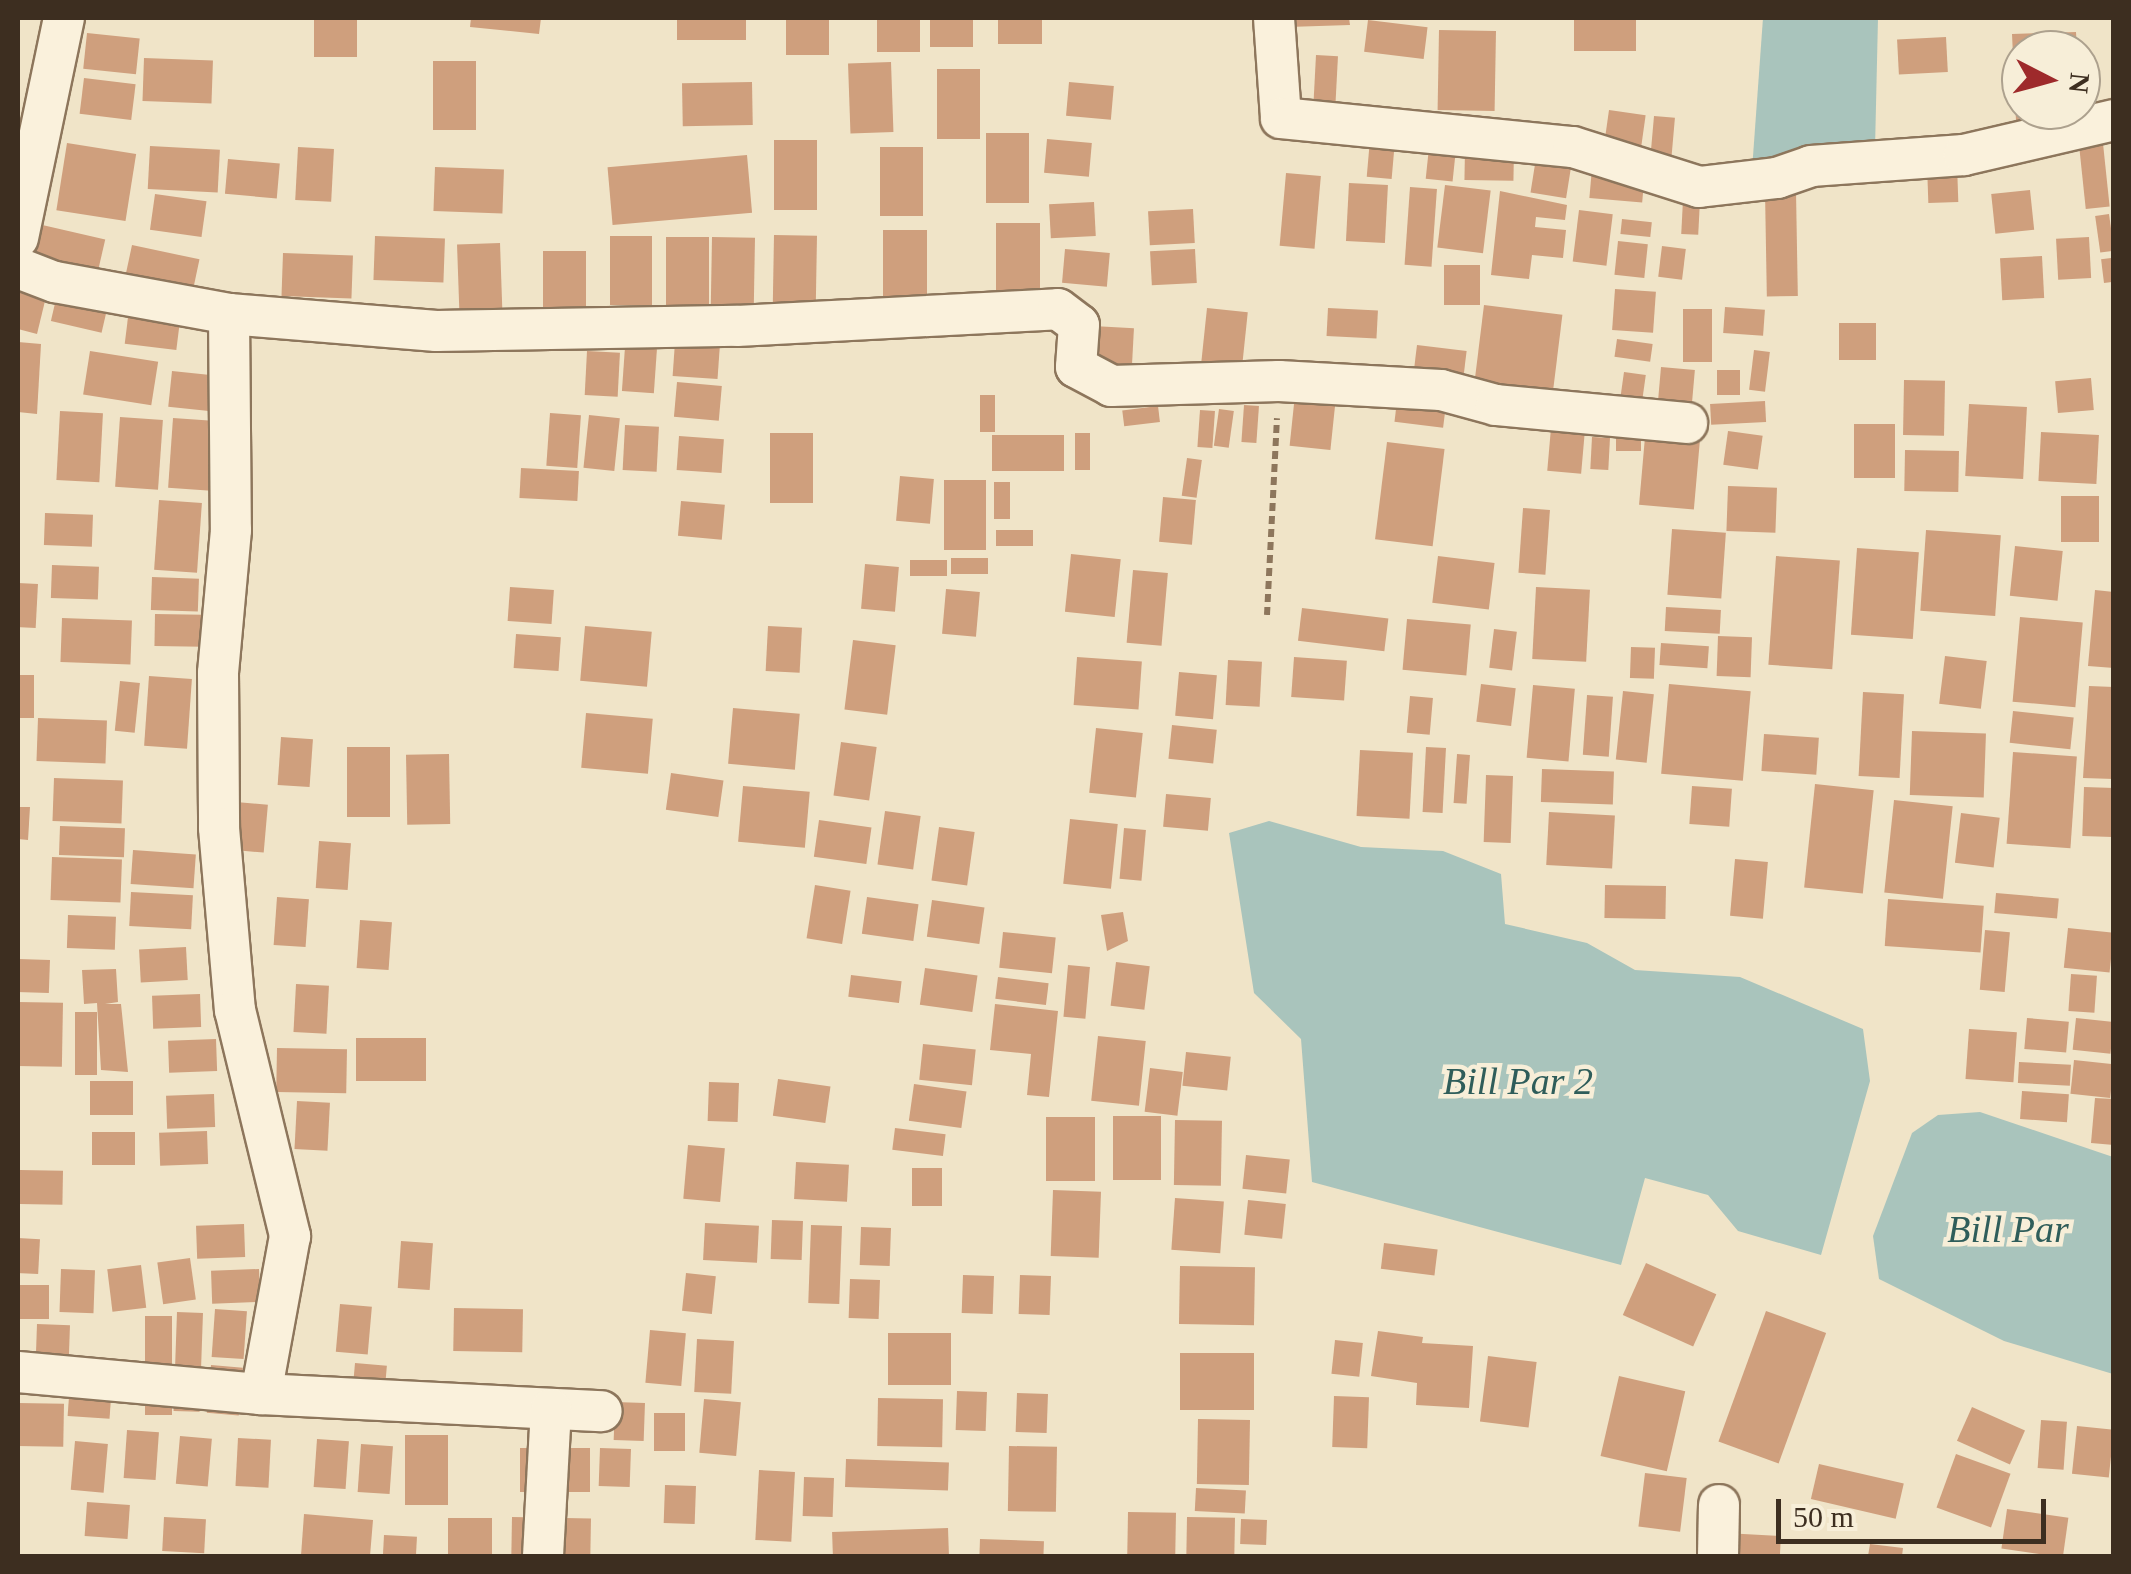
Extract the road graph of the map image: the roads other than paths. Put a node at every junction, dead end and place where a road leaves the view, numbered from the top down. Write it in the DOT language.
graph roads {
  1 [pos="64,18"];
  2 [pos="1274,18"];
  3 [pos="2114,120"];
  4 [pos="18,238"];
  5 [pos="18,268"];
  6 [pos="229,314"];
  7 [pos="1686,422"];
  8 [pos="18,1372"];
  9 [pos="261,1394"];
  10 [pos="551,1409"];
  11 [pos="602,1411"];
  12 [pos="1718,1505"];
  13 [pos="543,1556"];
  14 [pos="1718,1556"];
  1 -- 4 [label="street"];
  2 -- 3 [label="street"];
  5 -- 6 [label="street"];
  6 -- 7 [label="street"];
  6 -- 9 [label="street"];
  8 -- 9 [label="street"];
  9 -- 10 [label="street"];
  10 -- 11 [label="street"];
  10 -- 13 [label="street"];
  12 -- 14 [label="street"];
}
